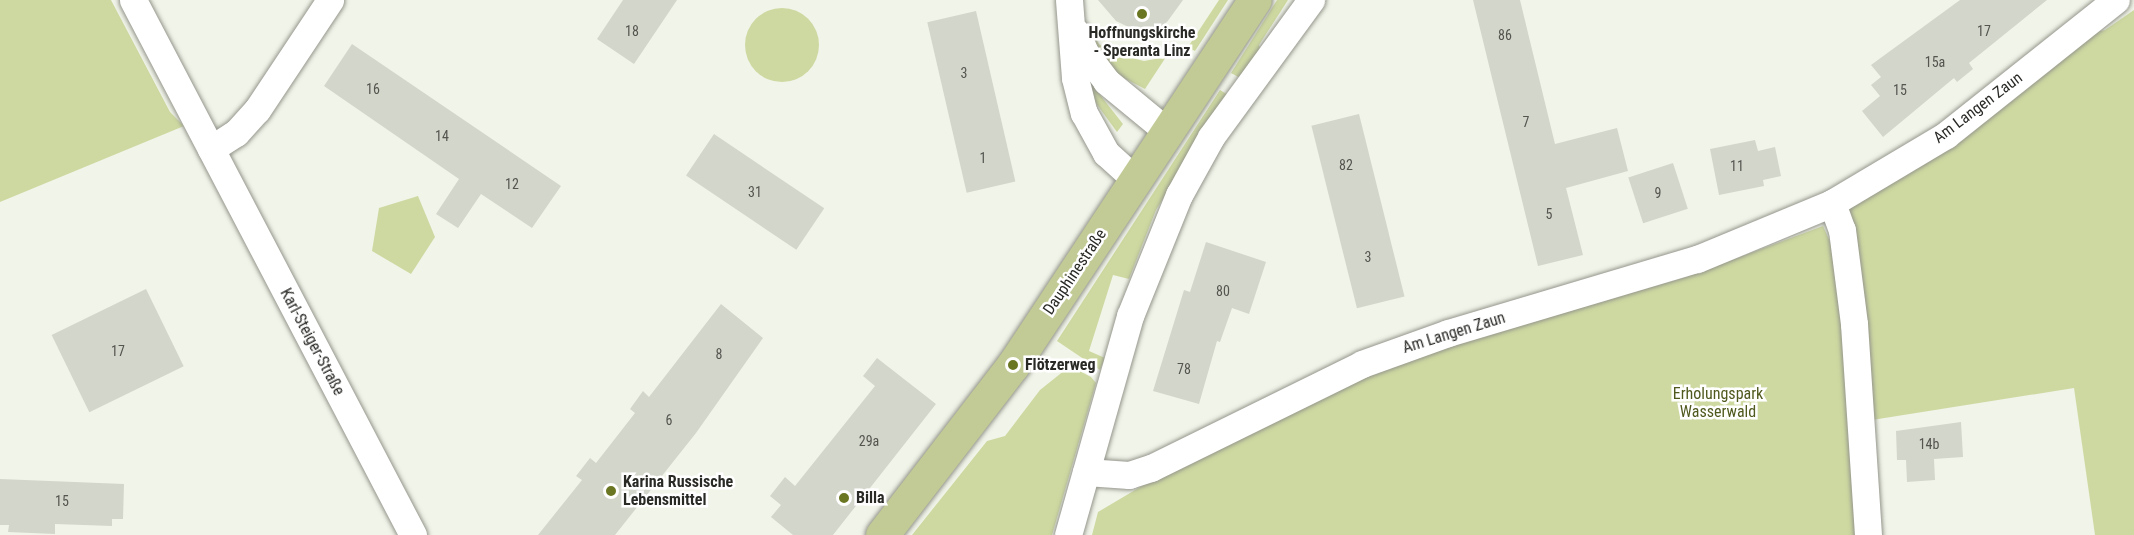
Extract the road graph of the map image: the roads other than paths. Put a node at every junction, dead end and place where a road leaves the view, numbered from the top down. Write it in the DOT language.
graph roads {
  1 [pos="133,0"];
  2 [pos="330,0"];
  3 [pos="1255,0"];
  4 [pos="1311,0"];
  5 [pos="2116,0"];
  6 [pos="1070,10"];
  7 [pos="1169,133"];
  8 [pos="211,149"];
  9 [pos="1137,181"];
  10 [pos="1835,211"];
  11 [pos="1086,472"];
  12 [pos="413,535"];
  13 [pos="882,535"];
  14 [pos="1068,535"];
  15 [pos="1868,535"];
  1 -- 8 [label="street, Karl-Steiger-Straße"];
  2 -- 8 [label="street"];
  3 -- 7 [label="main road, Dauphinestraße"];
  4 -- 11 [label="street"];
  5 -- 10 [label="street, Am Langen Zaun"];
  6 -- 7 [label="street"];
  6 -- 9 [label="street"];
  7 -- 9 [label="main road, Dauphinestraße"];
  8 -- 12 [label="street, Karl-Steiger-Straße"];
  9 -- 13 [label="main road, Dauphinestraße"];
  10 -- 11 [label="street, Am Langen Zaun"];
  10 -- 15 [label="street"];
  11 -- 14 [label="street"];
}
